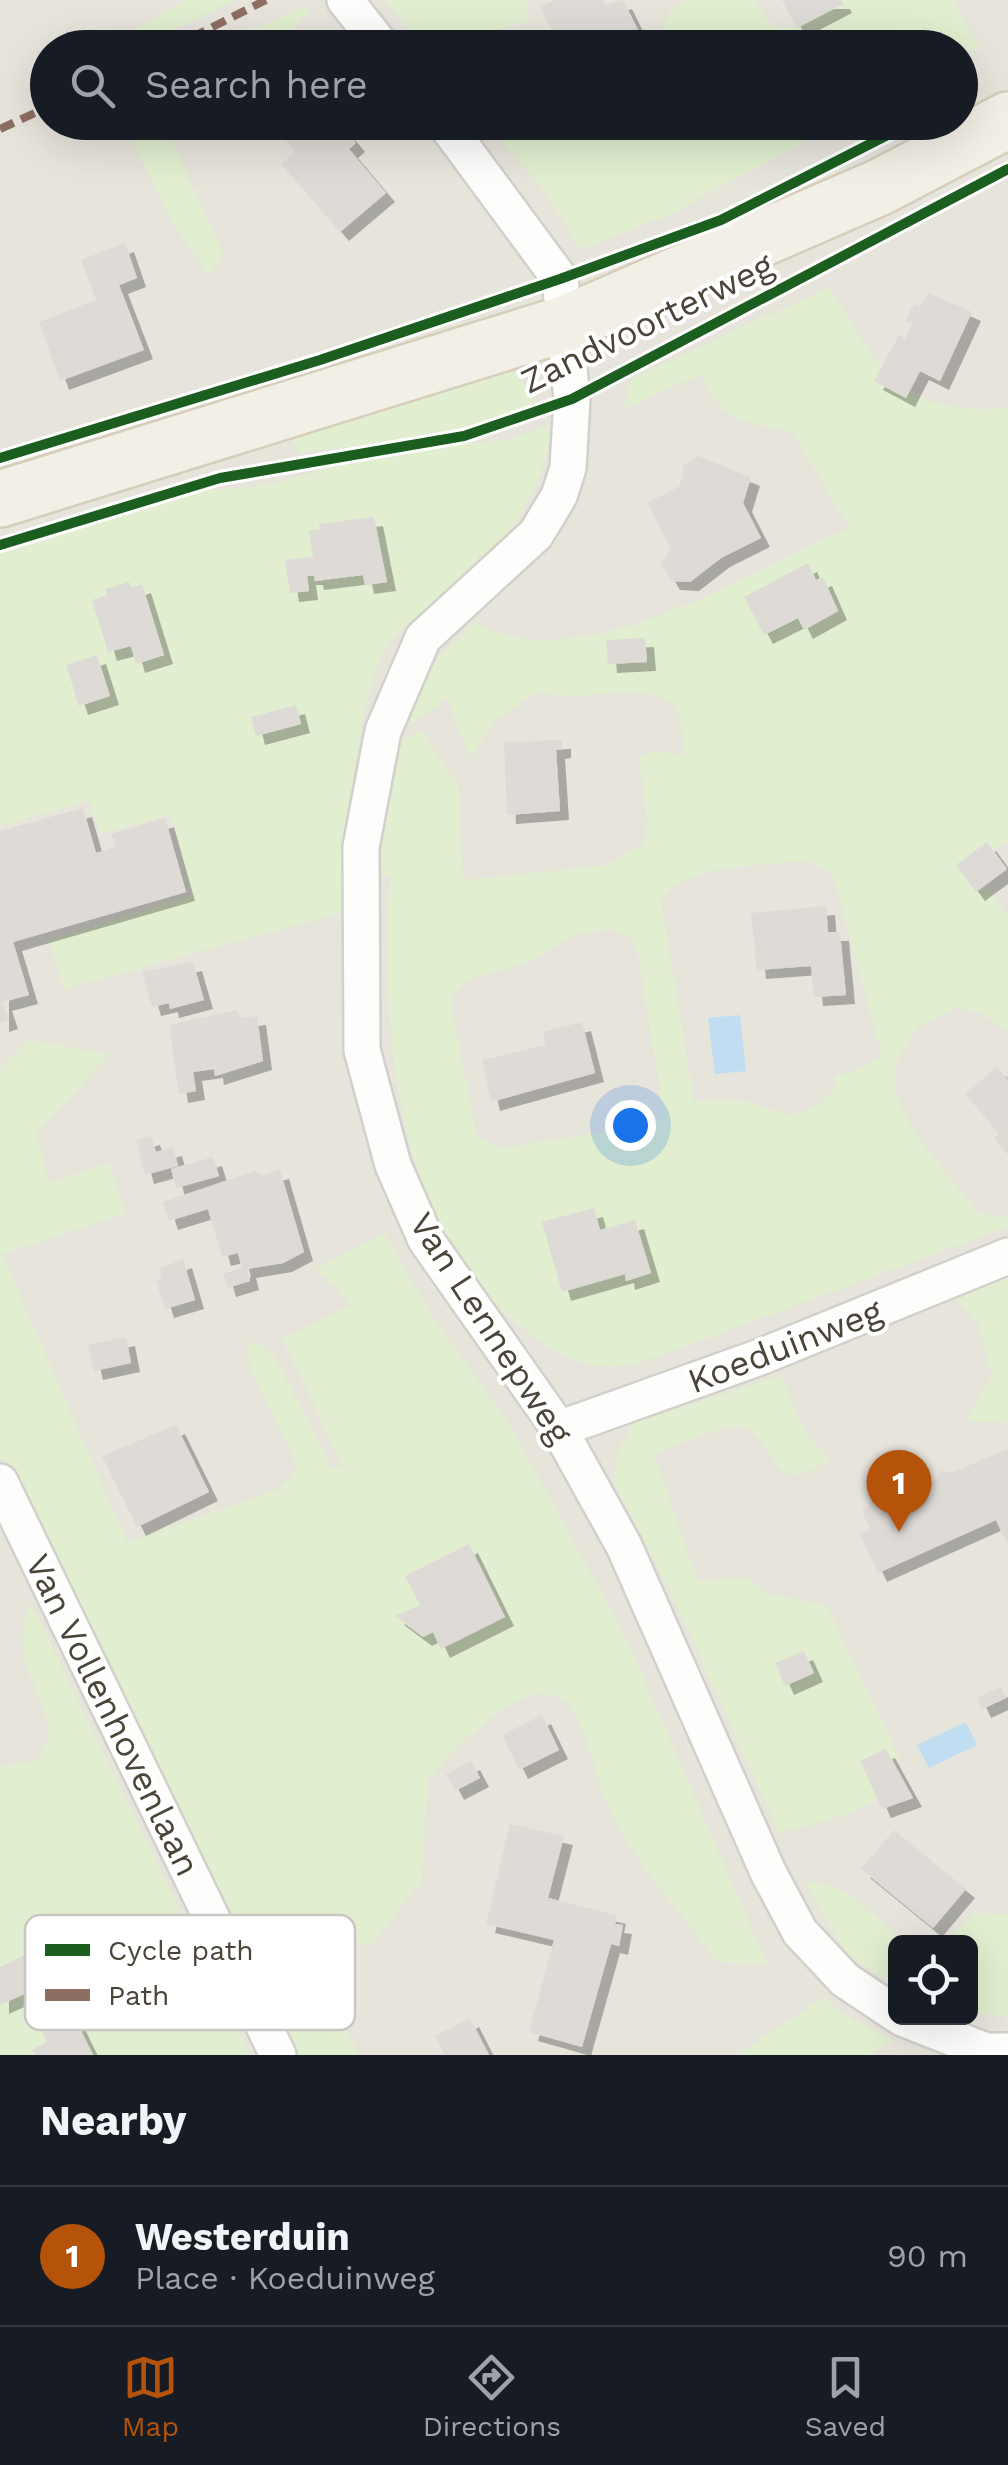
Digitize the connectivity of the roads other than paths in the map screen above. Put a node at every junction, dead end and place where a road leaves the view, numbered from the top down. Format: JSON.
{"nodes":[{"id":1,"x":345,"y":0,"type":"edge"},
{"id":2,"x":369,"y":30,"type":"edge"},
{"id":3,"x":1008,"y":120,"type":"edge"},
{"id":4,"x":978,"y":136,"type":"edge"},
{"id":5,"x":457,"y":140,"type":"edge"},
{"id":6,"x":970,"y":140,"type":"edge"},
{"id":7,"x":567,"y":322,"type":"junction"},
{"id":8,"x":0,"y":498,"type":"edge"},
{"id":9,"x":1008,"y":1256,"type":"edge"},
{"id":10,"x":559,"y":1429,"type":"junction"},
{"id":11,"x":0,"y":1482,"type":"edge"},
{"id":12,"x":210,"y":1915,"type":"edge"},
{"id":13,"x":888,"y":2009,"type":"edge"},
{"id":14,"x":921,"y":2025,"type":"edge"},
{"id":15,"x":266,"y":2030,"type":"edge"},
{"id":16,"x":1008,"y":2050,"type":"edge"},
{"id":17,"x":278,"y":2055,"type":"edge"}],
"edges":[{"from":1,"to":2,"type":"street"},
{"from":3,"to":4,"type":"main road","name":"Zandvoorterweg"},
{"from":5,"to":7,"type":"street","name":"Van Lennepweg"},
{"from":6,"to":7,"type":"main road","name":"Zandvoorterweg"},
{"from":7,"to":8,"type":"main road","name":"Zandvoorterweg"},
{"from":7,"to":10,"type":"street","name":"Van Lennepweg"},
{"from":9,"to":10,"type":"street","name":"Koeduinweg"},
{"from":10,"to":13,"type":"street","name":"Van Lennepweg"},
{"from":11,"to":12,"type":"street","name":"Van Vollenhovenlaan"},
{"from":14,"to":16,"type":"street","name":"Van Lennepweg"},
{"from":15,"to":17,"type":"street","name":"Van Vollenhovenlaan"}]}
